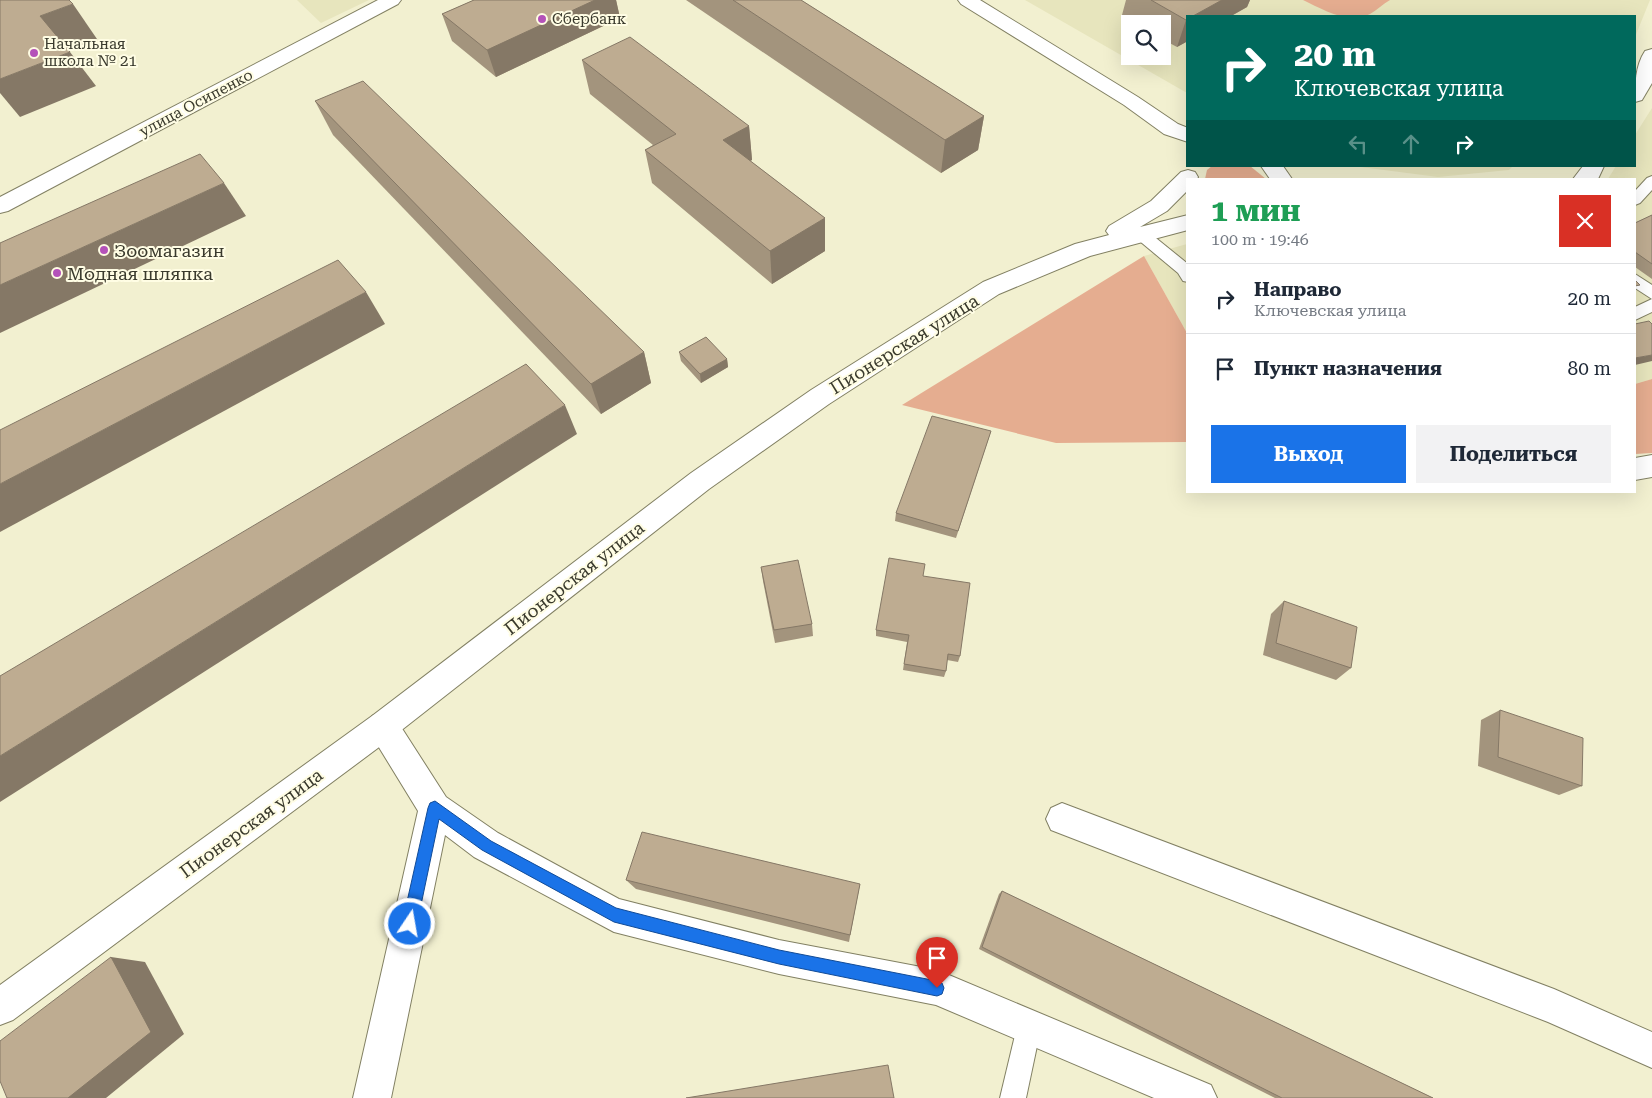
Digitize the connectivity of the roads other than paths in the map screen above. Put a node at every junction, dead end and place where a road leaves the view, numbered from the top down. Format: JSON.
{"nodes":[{"id":1,"x":392,"y":0,"type":"edge"},
{"id":2,"x":967,"y":0,"type":"edge"},
{"id":3,"x":1652,"y":55,"type":"edge"},
{"id":4,"x":1636,"y":94,"type":"edge"},
{"id":5,"x":1186,"y":160,"type":"edge"},
{"id":6,"x":1594,"y":167,"type":"edge"},
{"id":7,"x":1585,"y":178,"type":"edge"},
{"id":8,"x":1652,"y":181,"type":"edge"},
{"id":9,"x":1636,"y":199,"type":"edge"},
{"id":10,"x":0,"y":206,"type":"edge"},
{"id":11,"x":1186,"y":223,"type":"edge"},
{"id":12,"x":1141,"y":234,"type":"junction"},
{"id":13,"x":1083,"y":250,"type":"junction"},
{"id":14,"x":1186,"y":274,"type":"edge"},
{"id":15,"x":1636,"y":281,"type":"edge"},
{"id":16,"x":1652,"y":293,"type":"edge"},
{"id":17,"x":1652,"y":305,"type":"edge"},
{"id":18,"x":1636,"y":313,"type":"edge"},
{"id":19,"x":1652,"y":466,"type":"edge"},
{"id":20,"x":1636,"y":469,"type":"edge"},
{"id":21,"x":383,"y":726,"type":"junction"},
{"id":22,"x":435,"y":808,"type":"junction"},
{"id":23,"x":1062,"y":819,"type":"dead end"},
{"id":24,"x":0,"y":1007,"type":"edge"},
{"id":25,"x":1028,"y":1027,"type":"junction"},
{"id":26,"x":1652,"y":1050,"type":"edge"},
{"id":27,"x":372,"y":1098,"type":"edge"},
{"id":28,"x":1013,"y":1098,"type":"edge"},
{"id":29,"x":1198,"y":1098,"type":"edge"}],
"edges":[{"from":1,"to":10,"type":"street","name":"улица Осипенко"},
{"from":2,"to":5,"type":"street"},
{"from":3,"to":4,"type":"street"},
{"from":5,"to":13,"type":"street"},
{"from":6,"to":7,"type":"street"},
{"from":8,"to":9,"type":"lane"},
{"from":11,"to":12,"type":"street","name":"Пионерская улица"},
{"from":12,"to":13,"type":"street","name":"Пионерская улица"},
{"from":12,"to":14,"type":"lane"},
{"from":13,"to":21,"type":"street","name":"Пионерская улица"},
{"from":15,"to":16,"type":"lane"},
{"from":17,"to":18,"type":"lane"},
{"from":19,"to":20,"type":"street"},
{"from":21,"to":22,"type":"street"},
{"from":21,"to":24,"type":"street","name":"Пионерская улица"},
{"from":22,"to":25,"type":"street"},
{"from":22,"to":27,"type":"street"},
{"from":23,"to":26,"type":"street"},
{"from":25,"to":28,"type":"lane"},
{"from":25,"to":29,"type":"street"}]}
